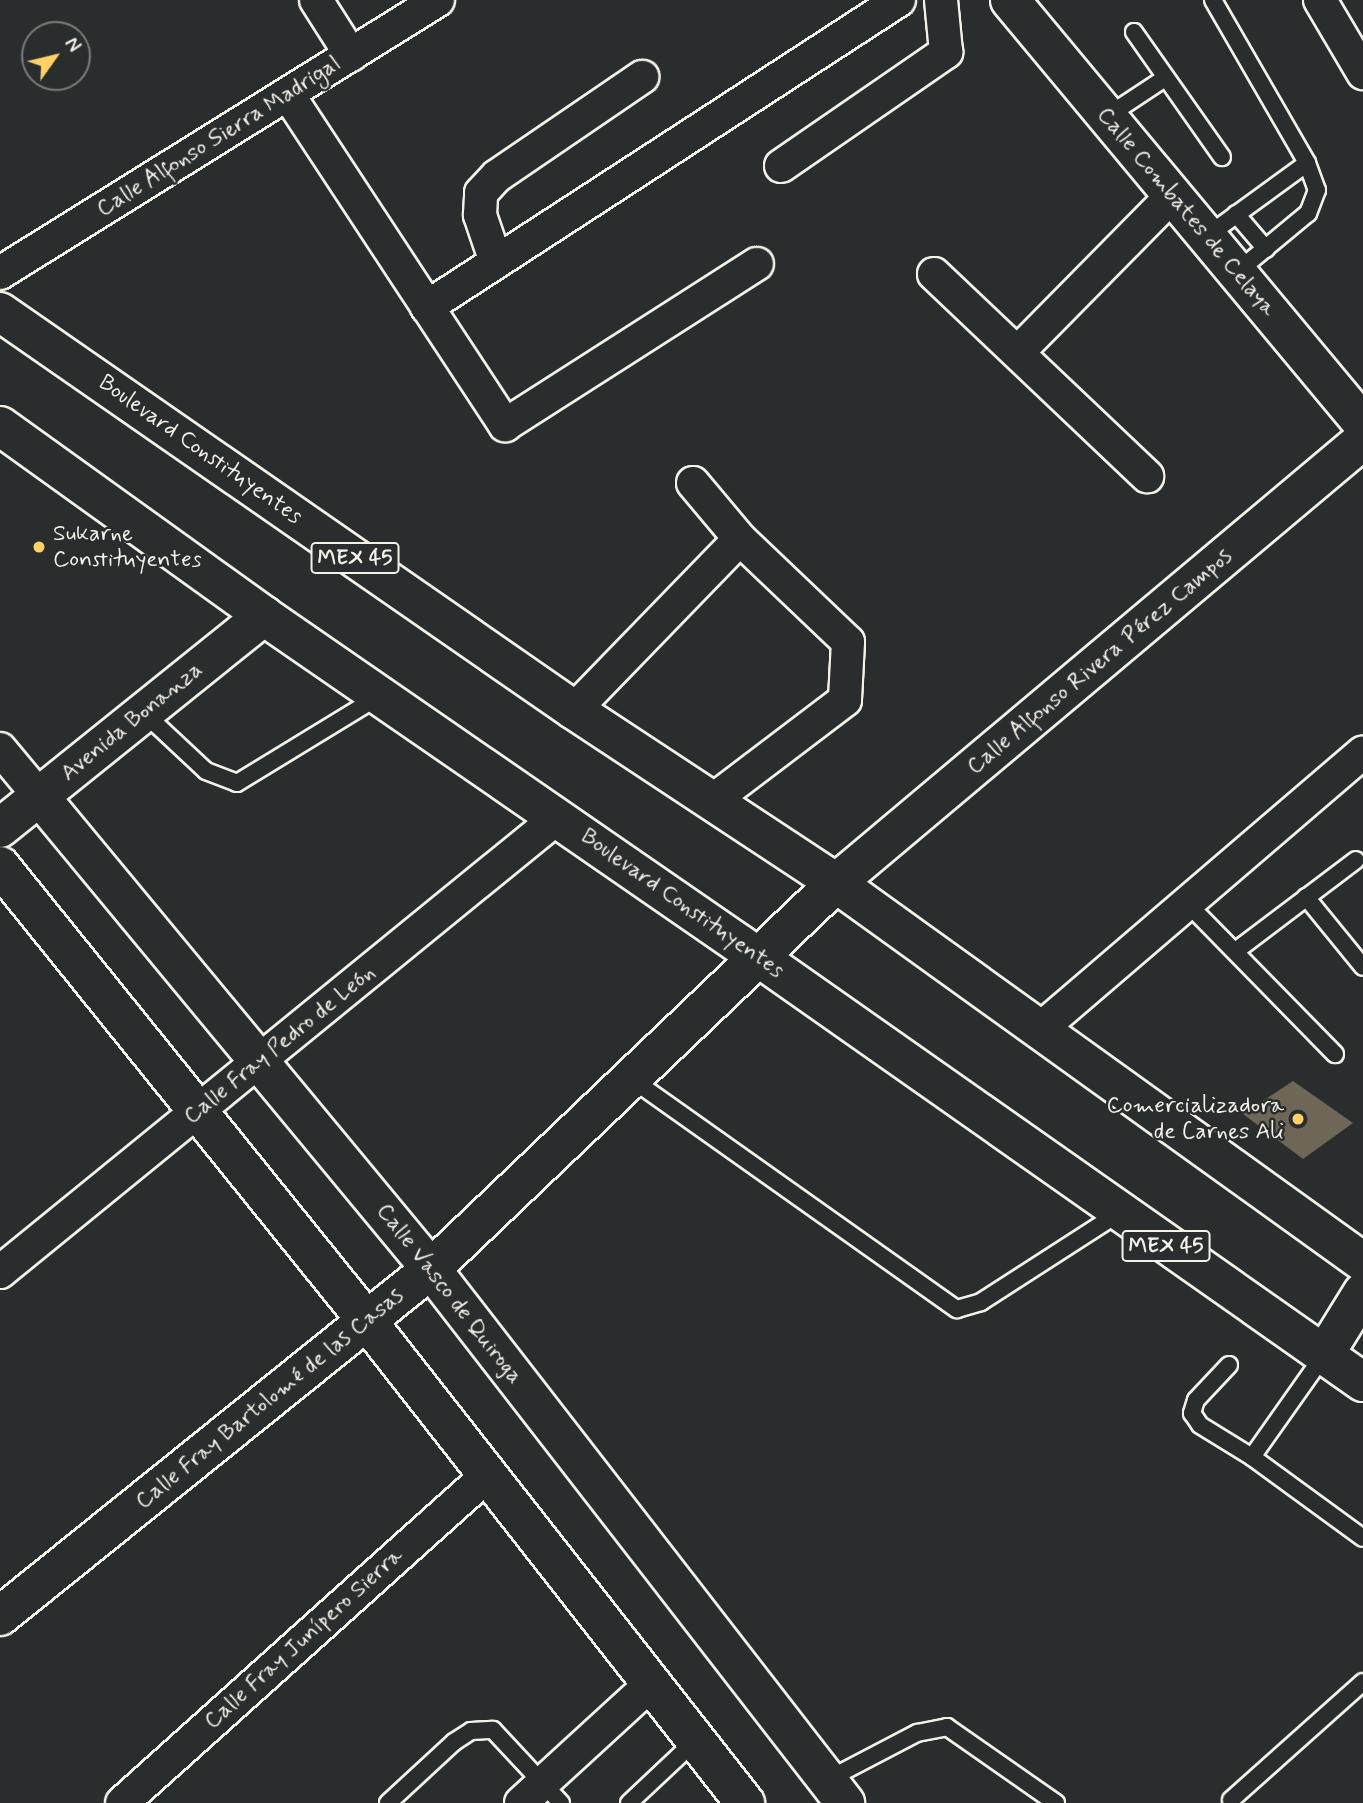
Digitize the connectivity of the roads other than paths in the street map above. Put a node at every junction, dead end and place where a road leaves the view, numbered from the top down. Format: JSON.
{"nodes":[{"id":1,"x":316,"y":0,"type":"edge"},
{"id":2,"x":438,"y":0,"type":"edge"},
{"id":3,"x":899,"y":0,"type":"edge"},
{"id":4,"x":941,"y":0,"type":"edge"},
{"id":5,"x":1010,"y":0,"type":"edge"},
{"id":6,"x":1213,"y":0,"type":"edge"},
{"id":7,"x":1320,"y":0,"type":"edge"},
{"id":8,"x":1134,"y":32,"type":"dead end"},
{"id":9,"x":351,"y":55,"type":"junction"},
{"id":10,"x":1363,"y":73,"type":"edge"},
{"id":11,"x":642,"y":77,"type":"dead end"},
{"id":12,"x":1165,"y":78,"type":"junction"},
{"id":13,"x":289,"y":96,"type":"junction"},
{"id":14,"x":1106,"y":117,"type":"junction"},
{"id":15,"x":1222,"y":157,"type":"dead end"},
{"id":16,"x":1307,"y":163,"type":"junction"},
{"id":17,"x":781,"y":166,"type":"dead end"},
{"id":18,"x":1172,"y":195,"type":"junction"},
{"id":19,"x":1221,"y":225,"type":"junction"},
{"id":20,"x":1251,"y":260,"type":"junction"},
{"id":21,"x":496,"y":262,"type":"junction"},
{"id":22,"x":757,"y":264,"type":"dead end"},
{"id":23,"x":0,"y":273,"type":"edge"},
{"id":24,"x":934,"y":274,"type":"dead end"},
{"id":25,"x":427,"y":307,"type":"junction"},
{"id":26,"x":0,"y":312,"type":"edge"},
{"id":27,"x":1018,"y":352,"type":"junction"},
{"id":28,"x":1363,"y":424,"type":"edge"},
{"id":29,"x":0,"y":426,"type":"edge"},
{"id":30,"x":1363,"y":440,"type":"edge"},
{"id":31,"x":1147,"y":475,"type":"dead end"},
{"id":32,"x":694,"y":483,"type":"dead end"},
{"id":33,"x":740,"y":538,"type":"junction"},
{"id":34,"x":264,"y":616,"type":"junction"},
{"id":35,"x":381,"y":696,"type":"junction"},
{"id":36,"x":574,"y":710,"type":"junction"},
{"id":37,"x":143,"y":712,"type":"junction"},
{"id":38,"x":0,"y":749,"type":"edge"},
{"id":39,"x":1363,"y":752,"type":"edge"},
{"id":40,"x":40,"y":797,"type":"junction"},
{"id":41,"x":712,"y":801,"type":"junction"},
{"id":42,"x":558,"y":817,"type":"junction"},
{"id":43,"x":0,"y":828,"type":"edge"},
{"id":44,"x":1356,"y":860,"type":"dead end"},
{"id":45,"x":0,"y":866,"type":"edge"},
{"id":46,"x":836,"y":883,"type":"junction"},
{"id":47,"x":1306,"y":897,"type":"junction"},
{"id":48,"x":1186,"y":902,"type":"junction"},
{"id":49,"x":1237,"y":950,"type":"junction"},
{"id":50,"x":761,"y":959,"type":"junction"},
{"id":51,"x":1363,"y":967,"type":"edge"},
{"id":52,"x":1038,"y":1031,"type":"junction"},
{"id":53,"x":1335,"y":1054,"type":"dead end"},
{"id":54,"x":260,"y":1063,"type":"junction"},
{"id":55,"x":633,"y":1080,"type":"junction"},
{"id":56,"x":198,"y":1111,"type":"junction"},
{"id":57,"x":1119,"y":1213,"type":"junction"},
{"id":58,"x":1363,"y":1262,"type":"edge"},
{"id":59,"x":431,"y":1269,"type":"junction"},
{"id":60,"x":0,"y":1272,"type":"edge"},
{"id":61,"x":1363,"y":1292,"type":"edge"},
{"id":62,"x":367,"y":1321,"type":"junction"},
{"id":63,"x":1324,"y":1355,"type":"junction"},
{"id":64,"x":1229,"y":1365,"type":"dead end"},
{"id":65,"x":1363,"y":1382,"type":"edge"},
{"id":66,"x":1252,"y":1457,"type":"junction"},
{"id":67,"x":486,"y":1476,"type":"junction"},
{"id":68,"x":1363,"y":1538,"type":"edge"},
{"id":69,"x":0,"y":1616,"type":"edge"},
{"id":70,"x":1363,"y":1682,"type":"edge"},
{"id":71,"x":650,"y":1685,"type":"junction"},
{"id":72,"x":695,"y":1741,"type":"junction"},
{"id":73,"x":836,"y":1791,"type":"edge"},
{"id":74,"x":542,"y":1796,"type":"edge"},
{"id":75,"x":1231,"y":1800,"type":"dead end"},
{"id":76,"x":122,"y":1803,"type":"edge"},
{"id":77,"x":388,"y":1803,"type":"edge"},
{"id":78,"x":629,"y":1803,"type":"edge"},
{"id":79,"x":744,"y":1803,"type":"edge"},
{"id":80,"x":1056,"y":1803,"type":"edge"}],
"edges":[{"from":1,"to":9,"type":"street"},
{"from":2,"to":9,"type":"street","name":"Calle Alfonso Sierra Madrigal"},
{"from":3,"to":21,"type":"street"},
{"from":4,"to":17,"type":"street"},
{"from":5,"to":14,"type":"main road","name":"Calle Combates de Celaya"},
{"from":6,"to":16,"type":"lane"},
{"from":7,"to":10,"type":"street"},
{"from":8,"to":12,"type":"lane"},
{"from":9,"to":13,"type":"street","name":"Calle Alfonso Sierra Madrigal"},
{"from":11,"to":21,"type":"street"},
{"from":12,"to":14,"type":"lane"},
{"from":12,"to":15,"type":"lane"},
{"from":13,"to":23,"type":"street","name":"Calle Alfonso Sierra Madrigal"},
{"from":13,"to":25,"type":"street"},
{"from":14,"to":18,"type":"main road","name":"Calle Combates de Celaya"},
{"from":16,"to":19,"type":"lane"},
{"from":16,"to":20,"type":"lane"},
{"from":18,"to":19,"type":"main road","name":"Calle Combates de Celaya"},
{"from":18,"to":27,"type":"street"},
{"from":19,"to":20,"type":"main road","name":"Calle Combates de Celaya"},
{"from":20,"to":28,"type":"main road","name":"Calle Combates de Celaya"},
{"from":21,"to":25,"type":"street"},
{"from":22,"to":25,"type":"street"},
{"from":24,"to":27,"type":"street"},
{"from":26,"to":36,"type":"main road","name":"Boulevard Constituyentes","number":"MEX 45"},
{"from":27,"to":31,"type":"street"},
{"from":29,"to":34,"type":"main road","name":"Boulevard Constituyentes","number":"MEX 45"},
{"from":30,"to":46,"type":"main road","name":"Calle Alfonso Rivera Pérez Campos"},
{"from":32,"to":33,"type":"street"},
{"from":33,"to":36,"type":"street"},
{"from":33,"to":41,"type":"street"},
{"from":34,"to":35,"type":"main road","name":"Boulevard Constituyentes","number":"MEX 45"},
{"from":34,"to":37,"type":"main road","name":"Avenida Bonanza"},
{"from":35,"to":37,"type":"lane"},
{"from":35,"to":42,"type":"main road","name":"Boulevard Constituyentes","number":"MEX 45"},
{"from":36,"to":41,"type":"main road","name":"Boulevard Constituyentes","number":"MEX 45"},
{"from":37,"to":40,"type":"main road","name":"Avenida Bonanza"},
{"from":38,"to":40,"type":"street"},
{"from":39,"to":48,"type":"street"},
{"from":40,"to":43,"type":"main road","name":"Avenida Bonanza"},
{"from":40,"to":54,"type":"main road","name":"Calle Vasco de Quiroga"},
{"from":41,"to":46,"type":"main road","name":"Boulevard Constituyentes","number":"MEX 45"},
{"from":42,"to":50,"type":"main road","name":"Boulevard Constituyentes","number":"MEX 45"},
{"from":42,"to":54,"type":"street","name":"Calle Fray Pedro de León"},
{"from":44,"to":47,"type":"lane"},
{"from":45,"to":56,"type":"main road"},
{"from":46,"to":50,"type":"main road","name":"Calle Fray Bartolomé de las Casas"},
{"from":46,"to":52,"type":"main road","name":"Boulevard Constituyentes","number":"MEX 45"},
{"from":47,"to":49,"type":"lane"},
{"from":47,"to":51,"type":"lane"},
{"from":48,"to":49,"type":"lane"},
{"from":48,"to":52,"type":"street"},
{"from":49,"to":53,"type":"lane"},
{"from":50,"to":55,"type":"main road","name":"Calle Fray Bartolomé de las Casas"},
{"from":50,"to":57,"type":"main road","name":"Boulevard Constituyentes","number":"MEX 45"},
{"from":52,"to":58,"type":"main road","name":"Boulevard Constituyentes","number":"MEX 45"},
{"from":54,"to":56,"type":"street","name":"Calle Fray Pedro de León"},
{"from":54,"to":59,"type":"main road","name":"Calle Vasco de Quiroga"},
{"from":55,"to":57,"type":"lane"},
{"from":55,"to":59,"type":"main road","name":"Calle Fray Bartolomé de las Casas"},
{"from":56,"to":60,"type":"street","name":"Calle Fray Pedro de León"},
{"from":56,"to":62,"type":"main road"},
{"from":57,"to":63,"type":"main road","name":"Boulevard Constituyentes","number":"MEX 45"},
{"from":59,"to":62,"type":"main road","name":"Calle Fray Bartolomé de las Casas"},
{"from":59,"to":73,"type":"main road","name":"Calle Vasco de Quiroga"},
{"from":61,"to":63,"type":"main road"},
{"from":62,"to":67,"type":"main road"},
{"from":62,"to":69,"type":"main road","name":"Calle Fray Bartolomé de las Casas"},
{"from":63,"to":65,"type":"main road","name":"Boulevard Constituyentes","number":"MEX 45"},
{"from":63,"to":66,"type":"lane"},
{"from":64,"to":66,"type":"lane"},
{"from":66,"to":68,"type":"lane"},
{"from":67,"to":71,"type":"main road"},
{"from":67,"to":76,"type":"street","name":"Calle Fray Junípero Sierra"},
{"from":70,"to":75,"type":"lane"},
{"from":71,"to":72,"type":"main road"},
{"from":71,"to":74,"type":"street"},
{"from":72,"to":78,"type":"lane"},
{"from":72,"to":79,"type":"main road"},
{"from":73,"to":80,"type":"lane"},
{"from":74,"to":77,"type":"lane"}]}
